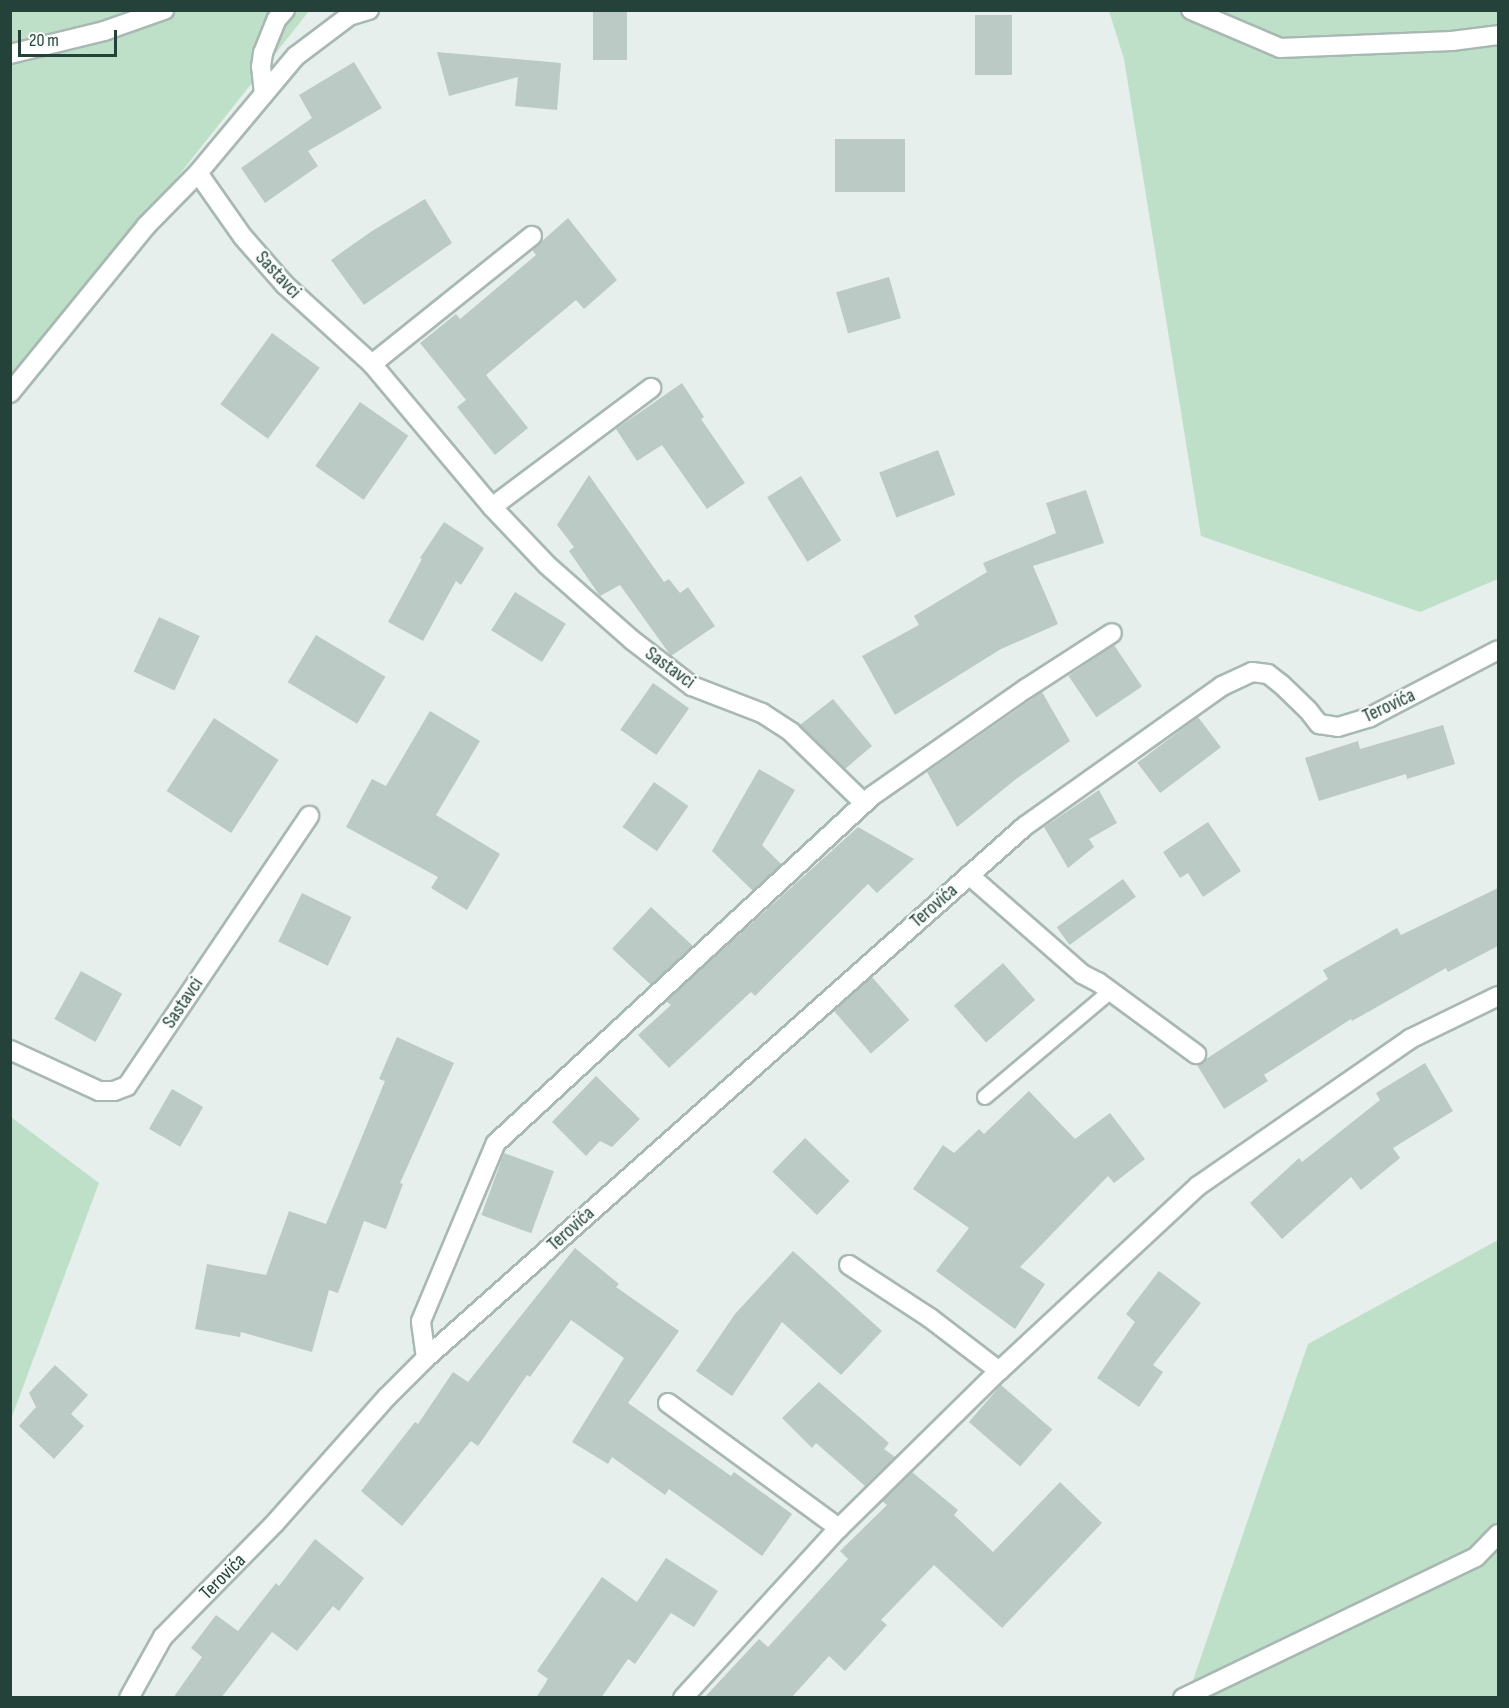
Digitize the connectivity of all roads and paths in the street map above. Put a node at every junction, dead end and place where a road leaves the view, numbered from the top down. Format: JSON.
{"nodes":[{"id":1,"x":164,"y":10,"type":"edge"},
{"id":2,"x":285,"y":10,"type":"edge"},
{"id":3,"x":369,"y":10,"type":"edge"},
{"id":4,"x":1191,"y":10,"type":"edge"},
{"id":5,"x":1498,"y":35,"type":"edge"},
{"id":6,"x":10,"y":54,"type":"edge"},
{"id":7,"x":264,"y":94,"type":"junction"},
{"id":8,"x":198,"y":173,"type":"junction"},
{"id":9,"x":532,"y":236,"type":"dead end"},
{"id":10,"x":372,"y":364,"type":"junction"},
{"id":11,"x":651,"y":388,"type":"dead end"},
{"id":12,"x":10,"y":393,"type":"edge"},
{"id":13,"x":492,"y":507,"type":"junction"},
{"id":14,"x":1112,"y":633,"type":"dead end"},
{"id":15,"x":1498,"y":650,"type":"edge"},
{"id":16,"x":864,"y":803,"type":"junction"},
{"id":17,"x":309,"y":816,"type":"dead end"},
{"id":18,"x":969,"y":875,"type":"junction"},
{"id":19,"x":1111,"y":991,"type":"junction"},
{"id":20,"x":1498,"y":996,"type":"edge"},
{"id":21,"x":10,"y":1050,"type":"edge"},
{"id":22,"x":1196,"y":1054,"type":"dead end"},
{"id":23,"x":985,"y":1097,"type":"dead end"},
{"id":24,"x":849,"y":1265,"type":"dead end"},
{"id":25,"x":426,"y":1358,"type":"junction"},
{"id":26,"x":999,"y":1371,"type":"junction"},
{"id":27,"x":668,"y":1403,"type":"dead end"},
{"id":28,"x":838,"y":1527,"type":"junction"},
{"id":29,"x":1498,"y":1534,"type":"edge"},
{"id":30,"x":129,"y":1698,"type":"edge"},
{"id":31,"x":683,"y":1698,"type":"edge"},
{"id":32,"x":1183,"y":1698,"type":"edge"}],
"edges":[{"from":1,"to":6,"type":"street"},
{"from":2,"to":7,"type":"street"},
{"from":3,"to":7,"type":"street"},
{"from":4,"to":5,"type":"street"},
{"from":7,"to":8,"type":"street"},
{"from":8,"to":10,"type":"street","name":"Sastavci"},
{"from":8,"to":12,"type":"street"},
{"from":9,"to":10,"type":"street"},
{"from":10,"to":13,"type":"street","name":"Sastavci"},
{"from":11,"to":13,"type":"street"},
{"from":13,"to":16,"type":"street","name":"Sastavci"},
{"from":14,"to":16,"type":"street"},
{"from":15,"to":18,"type":"street","name":"Terovića"},
{"from":16,"to":25,"type":"street"},
{"from":17,"to":21,"type":"street","name":"Sastavci"},
{"from":18,"to":19,"type":"street"},
{"from":18,"to":25,"type":"street","name":"Terovića"},
{"from":19,"to":22,"type":"street"},
{"from":19,"to":23,"type":"lane"},
{"from":20,"to":26,"type":"street"},
{"from":24,"to":26,"type":"street"},
{"from":25,"to":30,"type":"street","name":"Terovića"},
{"from":26,"to":28,"type":"street"},
{"from":27,"to":28,"type":"street"},
{"from":28,"to":31,"type":"street"},
{"from":29,"to":32,"type":"street"}]}
